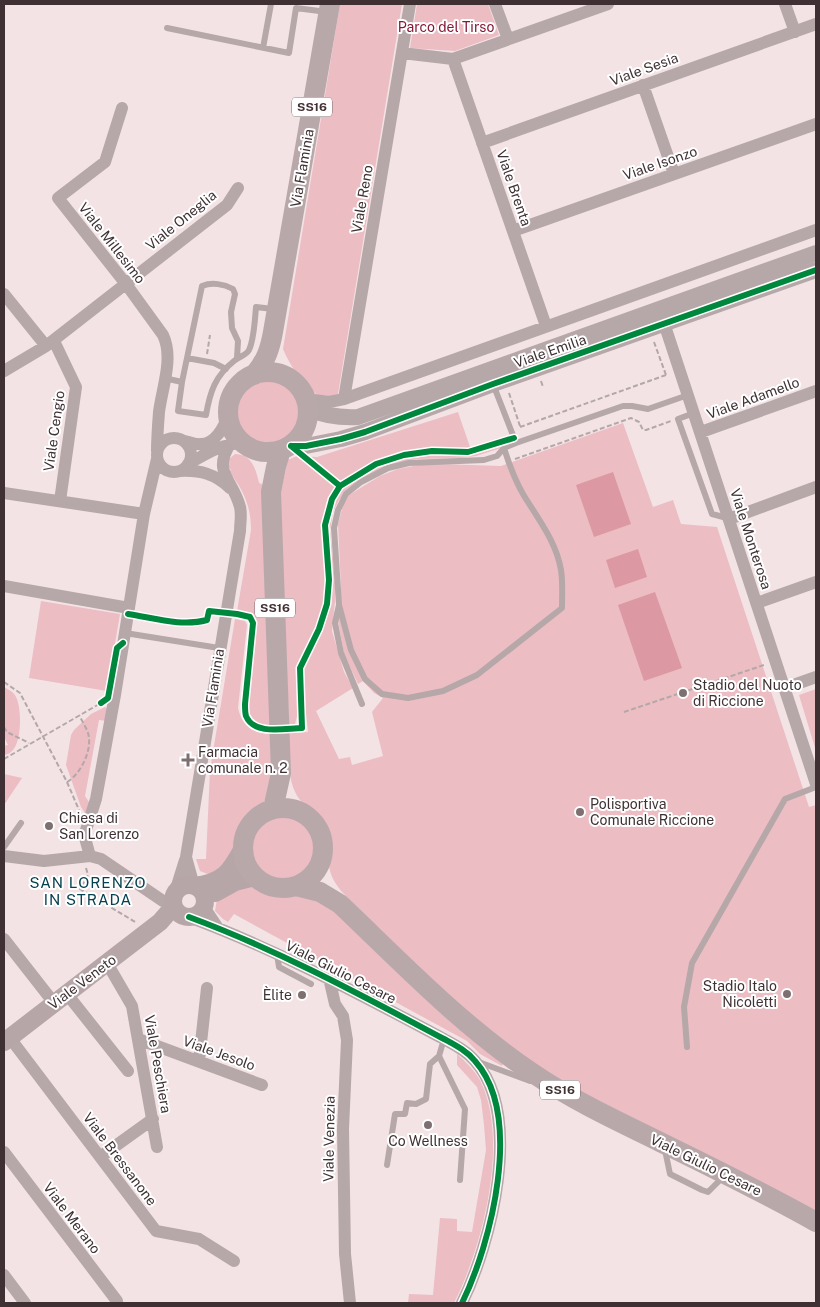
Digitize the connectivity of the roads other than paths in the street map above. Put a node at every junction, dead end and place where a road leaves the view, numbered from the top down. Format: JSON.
{"nodes":[{"id":1,"x":271,"y":4,"type":"edge"},
{"id":2,"x":410,"y":4,"type":"edge"},
{"id":3,"x":494,"y":4,"type":"edge"},
{"id":4,"x":608,"y":4,"type":"edge"},
{"id":5,"x":785,"y":4,"type":"edge"},
{"id":6,"x":296,"y":6,"type":"edge"},
{"id":7,"x":329,"y":8,"type":"edge"},
{"id":8,"x":585,"y":8,"type":"edge"},
{"id":9,"x":816,"y":24,"type":"edge"},
{"id":10,"x":167,"y":28,"type":"dead end"},
{"id":11,"x":795,"y":32,"type":"junction"},
{"id":12,"x":508,"y":39,"type":"junction"},
{"id":13,"x":264,"y":48,"type":"junction"},
{"id":14,"x":402,"y":53,"type":"junction"},
{"id":15,"x":453,"y":58,"type":"junction"},
{"id":16,"x":643,"y":86,"type":"junction"},
{"id":17,"x":122,"y":108,"type":"dead end"},
{"id":18,"x":816,"y":124,"type":"edge"},
{"id":19,"x":482,"y":142,"type":"junction"},
{"id":20,"x":674,"y":174,"type":"junction"},
{"id":21,"x":238,"y":188,"type":"dead end"},
{"id":22,"x":816,"y":230,"type":"edge"},
{"id":23,"x":513,"y":231,"type":"junction"},
{"id":24,"x":816,"y":253,"type":"edge"},
{"id":25,"x":816,"y":270,"type":"edge"},
{"id":26,"x":126,"y":284,"type":"junction"},
{"id":27,"x":4,"y":294,"type":"edge"},
{"id":28,"x":277,"y":310,"type":"junction"},
{"id":29,"x":662,"y":316,"type":"junction"},
{"id":30,"x":546,"y":326,"type":"junction"},
{"id":31,"x":274,"y":332,"type":"junction"},
{"id":32,"x":50,"y":344,"type":"junction"},
{"id":33,"x":187,"y":358,"type":"junction"},
{"id":34,"x":237,"y":358,"type":"junction"},
{"id":35,"x":226,"y":369,"type":"junction"},
{"id":36,"x":4,"y":371,"type":"edge"},
{"id":37,"x":254,"y":375,"type":"junction"},
{"id":38,"x":164,"y":378,"type":"junction"},
{"id":39,"x":182,"y":382,"type":"junction"},
{"id":40,"x":294,"y":382,"type":"junction"},
{"id":41,"x":500,"y":387,"type":"junction"},
{"id":42,"x":816,"y":391,"type":"edge"},
{"id":43,"x":688,"y":395,"type":"junction"},
{"id":44,"x":344,"y":398,"type":"junction"},
{"id":45,"x":307,"y":404,"type":"junction"},
{"id":46,"x":159,"y":413,"type":"junction"},
{"id":47,"x":694,"y":413,"type":"junction"},
{"id":48,"x":228,"y":416,"type":"junction"},
{"id":49,"x":700,"y":432,"type":"junction"},
{"id":50,"x":179,"y":439,"type":"junction"},
{"id":51,"x":516,"y":443,"type":"junction"},
{"id":52,"x":241,"y":445,"type":"junction"},
{"id":53,"x":286,"y":448,"type":"junction"},
{"id":54,"x":504,"y":448,"type":"junction"},
{"id":55,"x":157,"y":455,"type":"junction"},
{"id":56,"x":180,"y":469,"type":"junction"},
{"id":57,"x":816,"y":487,"type":"edge"},
{"id":58,"x":233,"y":491,"type":"junction"},
{"id":59,"x":271,"y":492,"type":"junction"},
{"id":60,"x":4,"y":493,"type":"edge"},
{"id":61,"x":147,"y":500,"type":"junction"},
{"id":62,"x":60,"y":501,"type":"junction"},
{"id":63,"x":144,"y":514,"type":"junction"},
{"id":64,"x":729,"y":519,"type":"junction"},
{"id":65,"x":816,"y":582,"type":"edge"},
{"id":66,"x":4,"y":586,"type":"edge"},
{"id":67,"x":757,"y":603,"type":"junction"},
{"id":68,"x":339,"y":604,"type":"junction"},
{"id":69,"x":129,"y":608,"type":"junction"},
{"id":70,"x":125,"y":633,"type":"junction"},
{"id":71,"x":220,"y":648,"type":"junction"},
{"id":72,"x":816,"y":677,"type":"edge"},
{"id":73,"x":784,"y":688,"type":"junction"},
{"id":74,"x":362,"y":704,"type":"dead end"},
{"id":75,"x":281,"y":773,"type":"junction"},
{"id":76,"x":816,"y":782,"type":"edge"},
{"id":77,"x":273,"y":809,"type":"junction"},
{"id":78,"x":296,"y":810,"type":"junction"},
{"id":79,"x":21,"y":822,"type":"dead end"},
{"id":80,"x":4,"y":847,"type":"edge"},
{"id":81,"x":243,"y":848,"type":"junction"},
{"id":82,"x":4,"y":856,"type":"edge"},
{"id":83,"x":87,"y":857,"type":"junction"},
{"id":84,"x":186,"y":857,"type":"junction"},
{"id":85,"x":322,"y":860,"type":"junction"},
{"id":86,"x":255,"y":877,"type":"junction"},
{"id":87,"x":194,"y":886,"type":"junction"},
{"id":88,"x":296,"y":886,"type":"junction"},
{"id":89,"x":340,"y":904,"type":"junction"},
{"id":90,"x":186,"y":906,"type":"junction"},
{"id":91,"x":4,"y":939,"type":"edge"},
{"id":92,"x":277,"y":953,"type":"junction"},
{"id":93,"x":107,"y":963,"type":"junction"},
{"id":94,"x":329,"y":978,"type":"junction"},
{"id":95,"x":311,"y":984,"type":"dead end"},
{"id":96,"x":207,"y":988,"type":"dead end"},
{"id":97,"x":60,"y":998,"type":"junction"},
{"id":98,"x":138,"y":1039,"type":"junction"},
{"id":99,"x":444,"y":1039,"type":"junction"},
{"id":100,"x":7,"y":1040,"type":"edge"},
{"id":101,"x":687,"y":1047,"type":"dead end"},
{"id":102,"x":439,"y":1056,"type":"junction"},
{"id":103,"x":199,"y":1061,"type":"junction"},
{"id":104,"x":475,"y":1061,"type":"junction"},
{"id":105,"x":128,"y":1071,"type":"dead end"},
{"id":106,"x":262,"y":1084,"type":"dead end"},
{"id":107,"x":569,"y":1095,"type":"junction"},
{"id":108,"x":152,"y":1119,"type":"junction"},
{"id":109,"x":158,"y":1148,"type":"dead end"},
{"id":110,"x":4,"y":1152,"type":"edge"},
{"id":111,"x":100,"y":1158,"type":"junction"},
{"id":112,"x":387,"y":1165,"type":"dead end"},
{"id":113,"x":460,"y":1180,"type":"dead end"},
{"id":114,"x":816,"y":1222,"type":"edge"},
{"id":115,"x":234,"y":1261,"type":"dead end"},
{"id":116,"x":4,"y":1276,"type":"edge"},
{"id":117,"x":117,"y":1301,"type":"dead end"},
{"id":118,"x":25,"y":1303,"type":"edge"},
{"id":119,"x":350,"y":1303,"type":"edge"},
{"id":120,"x":462,"y":1303,"type":"edge"}],
"edges":[{"from":1,"to":13,"type":"lane"},
{"from":2,"to":14,"type":"street","name":"Viale Reno"},
{"from":3,"to":12,"type":"street"},
{"from":4,"to":8,"type":"street"},
{"from":5,"to":11,"type":"street"},
{"from":6,"to":7,"type":"lane"},
{"from":6,"to":13,"type":"lane"},
{"from":7,"to":28,"type":"main road","name":"Via Flaminia","number":"SS16"},
{"from":8,"to":12,"type":"street"},
{"from":9,"to":11,"type":"street","name":"Viale Sesia"},
{"from":10,"to":13,"type":"lane"},
{"from":11,"to":16,"type":"street","name":"Viale Sesia"},
{"from":12,"to":15,"type":"street"},
{"from":14,"to":15,"type":"street"},
{"from":14,"to":44,"type":"street","name":"Viale Reno"},
{"from":15,"to":19,"type":"street","name":"Viale Brenta"},
{"from":16,"to":19,"type":"street","name":"Viale Sesia"},
{"from":16,"to":20,"type":"street"},
{"from":17,"to":26,"type":"street","name":"Viale Millesimo"},
{"from":18,"to":20,"type":"street","name":"Viale Isonzo"},
{"from":19,"to":23,"type":"street","name":"Viale Brenta"},
{"from":20,"to":23,"type":"street","name":"Viale Isonzo"},
{"from":21,"to":26,"type":"street","name":"Viale Oneglia"},
{"from":22,"to":30,"type":"street","name":"Viale Emilia"},
{"from":23,"to":30,"type":"street","name":"Viale Brenta"},
{"from":24,"to":29,"type":"street","name":"Viale Emilia"},
{"from":25,"to":29,"type":"street","name":"Viale Emilia"},
{"from":26,"to":32,"type":"street","name":"Viale Oneglia"},
{"from":26,"to":38,"type":"street","name":"Viale Millesimo"},
{"from":27,"to":32,"type":"street"},
{"from":28,"to":31,"type":"main road","name":"Via Flaminia","number":"SS16"},
{"from":28,"to":34,"type":"lane"},
{"from":29,"to":41,"type":"street","name":"Viale Emilia"},
{"from":29,"to":43,"type":"street","name":"Viale Monterosa"},
{"from":29,"to":45,"type":"street","name":"Viale Emilia"},
{"from":30,"to":44,"type":"street","name":"Viale Emilia"},
{"from":31,"to":37,"type":"main road","name":"Via Flaminia","number":"SS16"},
{"from":31,"to":40,"type":"main road","name":"Via Flaminia","number":"SS16"},
{"from":32,"to":36,"type":"street","name":"Viale Oneglia"},
{"from":32,"to":62,"type":"street","name":"Viale Cengio"},
{"from":33,"to":34,"type":"lane"},
{"from":33,"to":35,"type":"lane"},
{"from":33,"to":39,"type":"lane"},
{"from":34,"to":35,"type":"lane"},
{"from":35,"to":39,"type":"lane"},
{"from":37,"to":40,"type":"main road"},
{"from":37,"to":48,"type":"main road","number":"SS16"},
{"from":38,"to":39,"type":"lane"},
{"from":38,"to":46,"type":"street","name":"Viale Millesimo"},
{"from":40,"to":45,"type":"main road","number":"SS16"},
{"from":41,"to":51,"type":"lane"},
{"from":41,"to":53,"type":"street","name":"Viale Emilia"},
{"from":42,"to":49,"type":"street","name":"Viale Adamello"},
{"from":43,"to":47,"type":"street","name":"Viale Monterosa"},
{"from":43,"to":51,"type":"lane"},
{"from":44,"to":45,"type":"street","name":"Viale Emilia"},
{"from":45,"to":53,"type":"main road","number":"SS16"},
{"from":46,"to":50,"type":"street"},
{"from":46,"to":55,"type":"street","name":"Viale Millesimo"},
{"from":47,"to":49,"type":"street","name":"Viale Monterosa"},
{"from":47,"to":64,"type":"lane"},
{"from":48,"to":50,"type":"street"},
{"from":48,"to":52,"type":"main road","number":"SS16"},
{"from":49,"to":64,"type":"street","name":"Viale Monterosa"},
{"from":50,"to":55,"type":"street"},
{"from":50,"to":56,"type":"street"},
{"from":51,"to":54,"type":"lane"},
{"from":52,"to":53,"type":"main road"},
{"from":52,"to":56,"type":"street","name":"Viale Millesimo"},
{"from":52,"to":58,"type":"street","name":"Via Flaminia"},
{"from":52,"to":59,"type":"main road","number":"SS16"},
{"from":53,"to":59,"type":"main road","number":"SS16"},
{"from":54,"to":68,"type":"lane"},
{"from":54,"to":68,"type":"lane"},
{"from":55,"to":56,"type":"street"},
{"from":55,"to":61,"type":"street","name":"Viale Millesimo"},
{"from":56,"to":58,"type":"street"},
{"from":56,"to":61,"type":"street","name":"Viale Millesimo"},
{"from":57,"to":64,"type":"street"},
{"from":58,"to":71,"type":"street","name":"Via Flaminia"},
{"from":59,"to":75,"type":"main road","number":"SS16"},
{"from":60,"to":62,"type":"street"},
{"from":61,"to":63,"type":"street","name":"Viale Millesimo"},
{"from":62,"to":63,"type":"street"},
{"from":63,"to":69,"type":"street","name":"Viale Millesimo"},
{"from":64,"to":67,"type":"street","name":"Viale Monterosa"},
{"from":65,"to":67,"type":"street"},
{"from":66,"to":69,"type":"street"},
{"from":67,"to":73,"type":"street","name":"Viale Monterosa"},
{"from":68,"to":74,"type":"lane"},
{"from":69,"to":70,"type":"street","name":"Viale Millesimo"},
{"from":70,"to":71,"type":"lane"},
{"from":70,"to":83,"type":"street","name":"Viale Millesimo"},
{"from":71,"to":84,"type":"street","name":"Via Flaminia"},
{"from":72,"to":73,"type":"street"},
{"from":73,"to":76,"type":"street","name":"Viale Monterosa"},
{"from":75,"to":77,"type":"main road","number":"SS16"},
{"from":75,"to":78,"type":"main road","number":"SS16"},
{"from":76,"to":101,"type":"lane"},
{"from":77,"to":78,"type":"main road"},
{"from":77,"to":81,"type":"main road"},
{"from":78,"to":85,"type":"main road"},
{"from":79,"to":80,"type":"lane"},
{"from":81,"to":86,"type":"main road"},
{"from":81,"to":87,"type":"main road"},
{"from":82,"to":83,"type":"street"},
{"from":83,"to":90,"type":"street","name":"Viale Giulio Cesare"},
{"from":84,"to":87,"type":"street","name":"Via Flaminia"},
{"from":84,"to":90,"type":"street"},
{"from":85,"to":88,"type":"main road"},
{"from":85,"to":89,"type":"main road","name":"Viale Giulio Cesare","number":"SS16"},
{"from":86,"to":88,"type":"main road"},
{"from":86,"to":90,"type":"main road","name":"Viale Veneto"},
{"from":87,"to":90,"type":"main road"},
{"from":88,"to":89,"type":"main road","name":"Viale Giulio Cesare","number":"SS16"},
{"from":89,"to":107,"type":"main road","name":"Viale Giulio Cesare","number":"SS16"},
{"from":90,"to":92,"type":"street","name":"Viale Giulio Cesare"},
{"from":90,"to":93,"type":"main road","name":"Viale Veneto"},
{"from":91,"to":97,"type":"street"},
{"from":92,"to":94,"type":"street","name":"Viale Giulio Cesare"},
{"from":92,"to":95,"type":"lane"},
{"from":93,"to":97,"type":"main road","name":"Viale Veneto"},
{"from":93,"to":98,"type":"street","name":"Viale Peschiera"},
{"from":94,"to":99,"type":"street","name":"Viale Giulio Cesare"},
{"from":94,"to":119,"type":"street","name":"Viale Venezia"},
{"from":96,"to":103,"type":"street"},
{"from":97,"to":100,"type":"main road","name":"Viale Veneto"},
{"from":97,"to":105,"type":"street"},
{"from":98,"to":103,"type":"street","name":"Viale Jesolo"},
{"from":98,"to":108,"type":"street","name":"Viale Peschiera"},
{"from":99,"to":102,"type":"lane"},
{"from":99,"to":104,"type":"street","name":"Viale Giulio Cesare"},
{"from":100,"to":111,"type":"street","name":"Viale Bressanone"},
{"from":102,"to":112,"type":"lane"},
{"from":102,"to":113,"type":"lane"},
{"from":103,"to":106,"type":"street","name":"Viale Jesolo"},
{"from":104,"to":107,"type":"lane"},
{"from":104,"to":120,"type":"street","name":"Viale Giulio Cesare"},
{"from":107,"to":114,"type":"main road","name":"Viale Giulio Cesare","number":"SS16"},
{"from":108,"to":109,"type":"street","name":"Viale Peschiera"},
{"from":108,"to":111,"type":"street"},
{"from":110,"to":117,"type":"street","name":"Viale Merano"},
{"from":111,"to":115,"type":"street","name":"Viale Bressanone"},
{"from":116,"to":118,"type":"street"}]}
